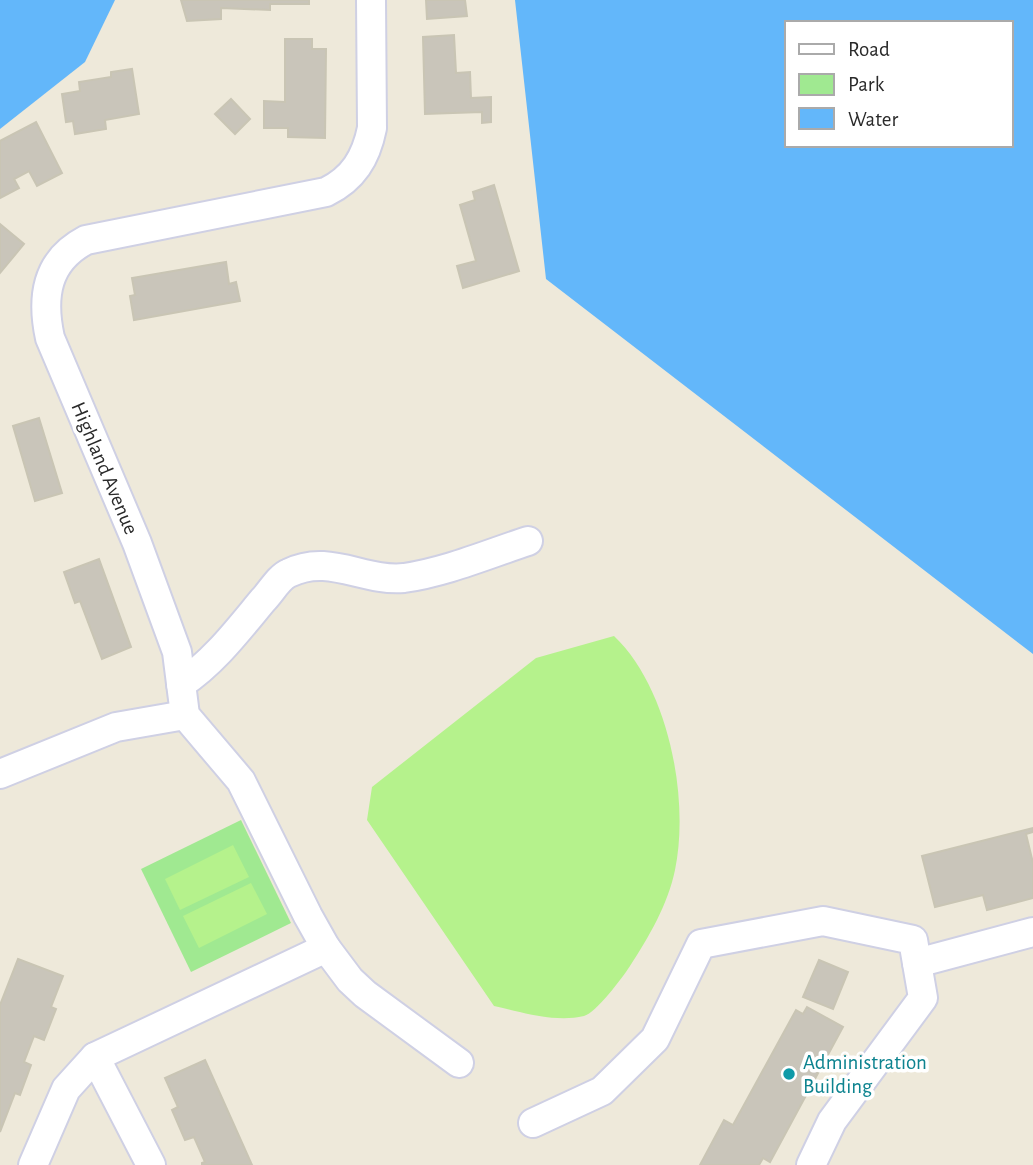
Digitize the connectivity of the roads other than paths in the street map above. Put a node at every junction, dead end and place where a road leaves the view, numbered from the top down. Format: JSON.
{"nodes":[{"id":1,"x":371,"y":0,"type":"edge"},
{"id":2,"x":528,"y":541,"type":"dead end"},
{"id":3,"x":181,"y":684,"type":"junction"},
{"id":4,"x":185,"y":715,"type":"junction"},
{"id":5,"x":0,"y":774,"type":"edge"},
{"id":6,"x":1033,"y":932,"type":"edge"},
{"id":7,"x":326,"y":948,"type":"junction"},
{"id":8,"x":917,"y":963,"type":"junction"},
{"id":9,"x":95,"y":1057,"type":"junction"},
{"id":10,"x":459,"y":1063,"type":"dead end"},
{"id":11,"x":533,"y":1123,"type":"dead end"},
{"id":12,"x":33,"y":1165,"type":"edge"},
{"id":13,"x":151,"y":1165,"type":"edge"},
{"id":14,"x":811,"y":1165,"type":"edge"}],
"edges":[{"from":1,"to":3,"type":"street","name":"Highland Avenue"},
{"from":2,"to":3,"type":"street"},
{"from":3,"to":4,"type":"street","name":"Highland Avenue"},
{"from":4,"to":5,"type":"street"},
{"from":4,"to":7,"type":"street"},
{"from":6,"to":8,"type":"street"},
{"from":7,"to":9,"type":"street"},
{"from":7,"to":10,"type":"street"},
{"from":8,"to":11,"type":"street"},
{"from":8,"to":14,"type":"street"},
{"from":9,"to":12,"type":"street"},
{"from":9,"to":13,"type":"street"}]}
